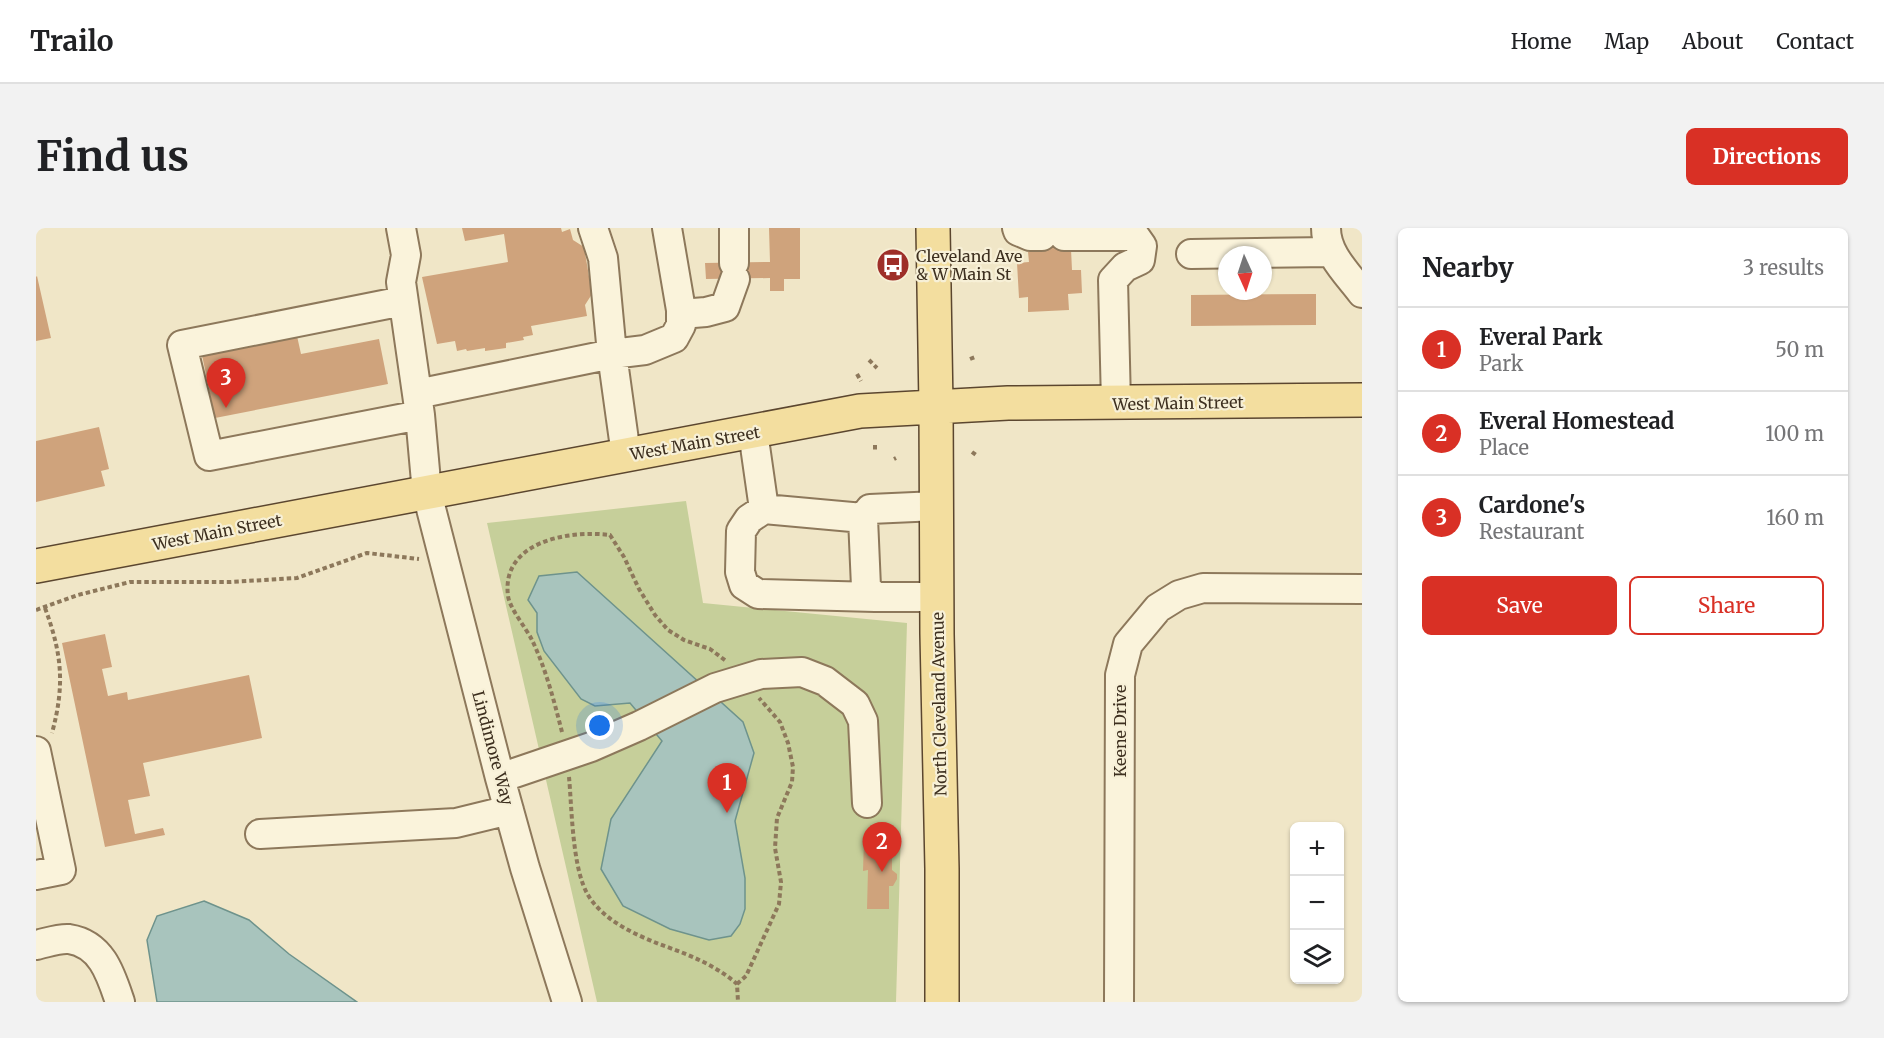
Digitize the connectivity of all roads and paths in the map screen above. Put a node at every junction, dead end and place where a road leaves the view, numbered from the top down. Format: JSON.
{"nodes":[{"id":1,"x":401,"y":228,"type":"edge"},
{"id":2,"x":592,"y":228,"type":"edge"},
{"id":3,"x":668,"y":228,"type":"edge"},
{"id":4,"x":734,"y":228,"type":"edge"},
{"id":5,"x":933,"y":228,"type":"edge"},
{"id":6,"x":1135,"y":232,"type":"edge"},
{"id":7,"x":1041,"y":233,"type":"edge"},
{"id":8,"x":1329,"y":240,"type":"edge"},
{"id":9,"x":1191,"y":254,"type":"dead end"},
{"id":10,"x":1362,"y":293,"type":"edge"},
{"id":11,"x":403,"y":302,"type":"junction"},
{"id":12,"x":681,"y":314,"type":"junction"},
{"id":13,"x":612,"y":354,"type":"junction"},
{"id":14,"x":869,"y":360,"type":"dead end"},
{"id":15,"x":877,"y":368,"type":"dead end"},
{"id":16,"x":856,"y":374,"type":"dead end"},
{"id":17,"x":861,"y":381,"type":"dead end"},
{"id":18,"x":1362,"y":400,"type":"edge"},
{"id":19,"x":419,"y":404,"type":"junction"},
{"id":20,"x":1116,"y":404,"type":"junction"},
{"id":21,"x":936,"y":406,"type":"junction"},
{"id":22,"x":753,"y":432,"type":"junction"},
{"id":23,"x":626,"y":455,"type":"junction"},
{"id":24,"x":427,"y":492,"type":"junction"},
{"id":25,"x":937,"y":506,"type":"junction"},
{"id":26,"x":764,"y":509,"type":"junction"},
{"id":27,"x":863,"y":518,"type":"junction"},
{"id":28,"x":426,"y":560,"type":"dead end"},
{"id":29,"x":36,"y":566,"type":"edge"},
{"id":30,"x":1362,"y":589,"type":"edge"},
{"id":31,"x":875,"y":597,"type":"junction"},
{"id":32,"x":937,"y":597,"type":"junction"},
{"id":33,"x":45,"y":608,"type":"junction"},
{"id":34,"x":36,"y":610,"type":"edge"},
{"id":35,"x":744,"y":679,"type":"junction"},
{"id":36,"x":568,"y":755,"type":"junction"},
{"id":37,"x":37,"y":757,"type":"edge"},
{"id":38,"x":500,"y":778,"type":"junction"},
{"id":39,"x":867,"y":802,"type":"dead end"},
{"id":40,"x":509,"y":810,"type":"junction"},
{"id":41,"x":260,"y":834,"type":"dead end"},
{"id":42,"x":36,"y":875,"type":"edge"},
{"id":43,"x":36,"y":945,"type":"edge"},
{"id":44,"x":737,"y":984,"type":"junction"},
{"id":45,"x":120,"y":1002,"type":"edge"},
{"id":46,"x":567,"y":1002,"type":"edge"},
{"id":47,"x":738,"y":1002,"type":"edge"},
{"id":48,"x":942,"y":1002,"type":"edge"},
{"id":49,"x":1119,"y":1002,"type":"edge"}],
"edges":[{"from":1,"to":11,"type":"street","name":"Lindimore Way"},
{"from":2,"to":13,"type":"street"},
{"from":3,"to":12,"type":"street"},
{"from":4,"to":12,"type":"street"},
{"from":5,"to":21,"type":"main road","name":"North Cleveland Avenue"},
{"from":6,"to":7,"type":"street"},
{"from":6,"to":20,"type":"street"},
{"from":8,"to":9,"type":"street"},
{"from":8,"to":10,"type":"street"},
{"from":11,"to":19,"type":"street","name":"Lindimore Way"},
{"from":11,"to":19,"type":"street"},
{"from":12,"to":13,"type":"street"},
{"from":13,"to":19,"type":"street"},
{"from":13,"to":23,"type":"street"},
{"from":14,"to":15,"type":"path"},
{"from":16,"to":17,"type":"path"},
{"from":18,"to":20,"type":"main road","name":"West Main Street"},
{"from":19,"to":24,"type":"street","name":"Lindimore Way"},
{"from":20,"to":21,"type":"main road","name":"West Main Street"},
{"from":21,"to":22,"type":"main road","name":"West Main Street"},
{"from":21,"to":25,"type":"main road","name":"North Cleveland Avenue"},
{"from":22,"to":23,"type":"main road","name":"West Main Street"},
{"from":22,"to":26,"type":"street"},
{"from":23,"to":24,"type":"main road","name":"West Main Street"},
{"from":24,"to":29,"type":"main road","name":"West Main Street"},
{"from":24,"to":38,"type":"street","name":"Lindimore Way"},
{"from":25,"to":27,"type":"street"},
{"from":25,"to":32,"type":"main road","name":"North Cleveland Avenue"},
{"from":26,"to":27,"type":"street"},
{"from":26,"to":31,"type":"street"},
{"from":27,"to":31,"type":"street"},
{"from":28,"to":33,"type":"path"},
{"from":30,"to":49,"type":"street","name":"Keene Drive"},
{"from":31,"to":32,"type":"street"},
{"from":32,"to":48,"type":"main road","name":"North Cleveland Avenue"},
{"from":33,"to":34,"type":"path"},
{"from":33,"to":37,"type":"path"},
{"from":35,"to":36,"type":"street"},
{"from":35,"to":36,"type":"path"},
{"from":35,"to":39,"type":"street"},
{"from":35,"to":44,"type":"path"},
{"from":36,"to":38,"type":"street"},
{"from":36,"to":44,"type":"path"},
{"from":37,"to":42,"type":"street"},
{"from":38,"to":40,"type":"street","name":"Lindimore Way"},
{"from":40,"to":41,"type":"street"},
{"from":40,"to":46,"type":"street","name":"Lindimore Way"},
{"from":43,"to":45,"type":"street"},
{"from":44,"to":47,"type":"path"}]}
